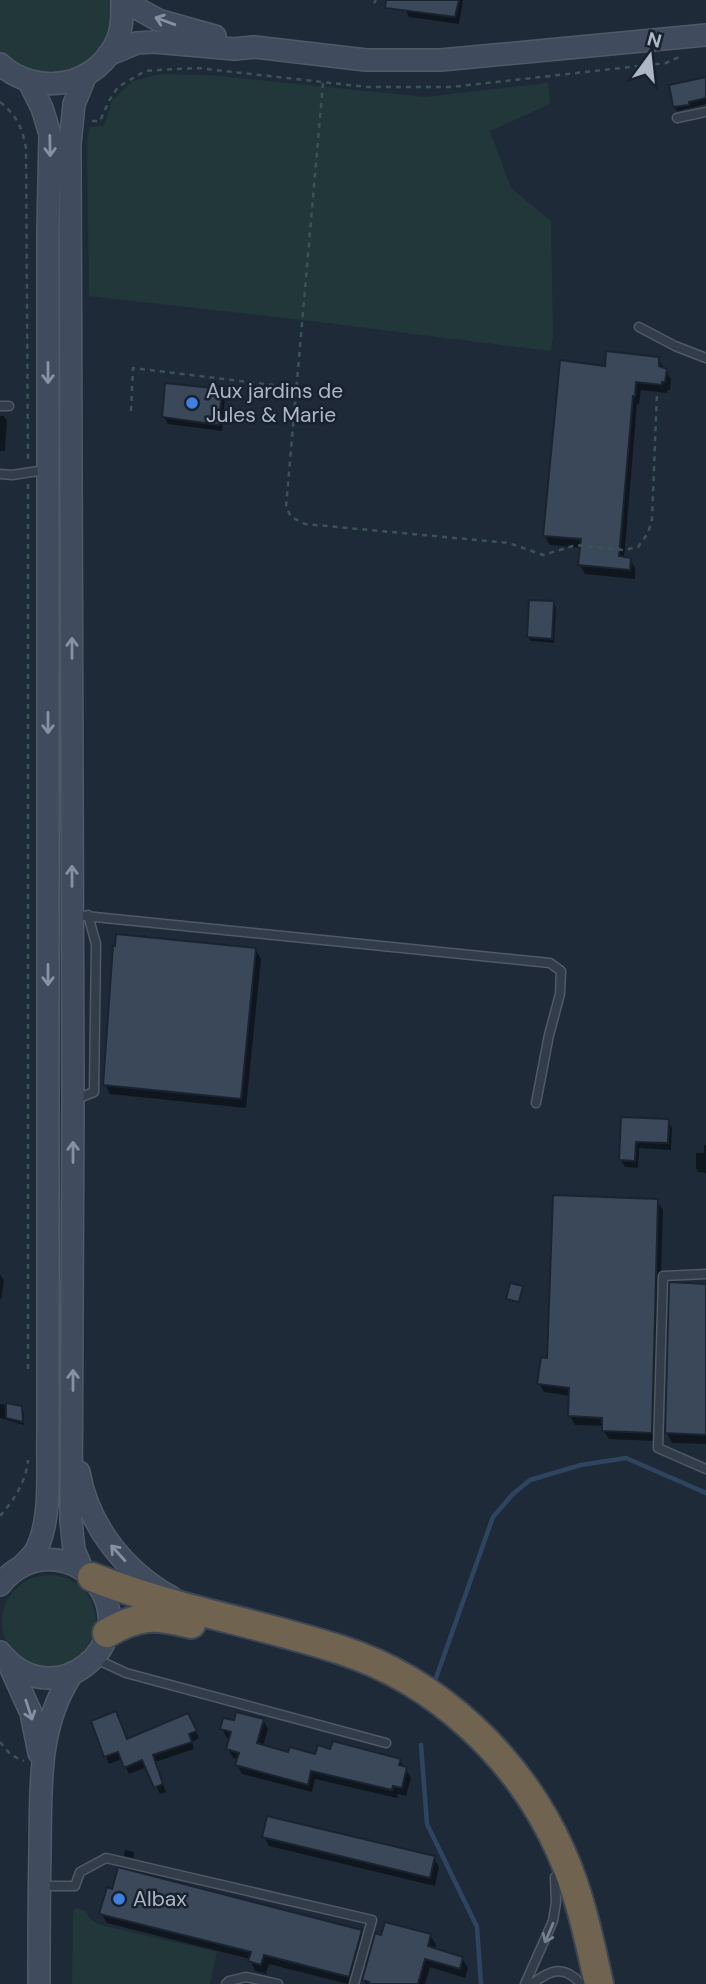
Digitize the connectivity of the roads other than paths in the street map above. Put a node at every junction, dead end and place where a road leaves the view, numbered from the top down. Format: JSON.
{"nodes":[{"id":1,"x":122,"y":0,"type":"edge"},
{"id":2,"x":706,"y":35,"type":"edge"},
{"id":3,"x":254,"y":47,"type":"junction"},
{"id":4,"x":108,"y":55,"type":"junction"},
{"id":5,"x":0,"y":64,"type":"edge"},
{"id":6,"x":86,"y":75,"type":"junction"},
{"id":7,"x":29,"y":82,"type":"junction"},
{"id":8,"x":706,"y":112,"type":"edge"},
{"id":9,"x":677,"y":118,"type":"dead end"},
{"id":10,"x":639,"y":327,"type":"dead end"},
{"id":11,"x":706,"y":358,"type":"edge"},
{"id":12,"x":38,"y":471,"type":"junction"},
{"id":13,"x":0,"y":474,"type":"edge"},
{"id":14,"x":80,"y":915,"type":"junction"},
{"id":15,"x":536,"y":1103,"type":"dead end"},
{"id":16,"x":706,"y":1274,"type":"edge"},
{"id":17,"x":72,"y":1431,"type":"junction"},
{"id":18,"x":706,"y":1469,"type":"edge"},
{"id":19,"x":23,"y":1565,"type":"junction"},
{"id":20,"x":87,"y":1573,"type":"junction"},
{"id":21,"x":0,"y":1585,"type":"edge"},
{"id":22,"x":191,"y":1608,"type":"junction"},
{"id":23,"x":107,"y":1633,"type":"junction"},
{"id":24,"x":4,"y":1657,"type":"edge"},
{"id":25,"x":94,"y":1658,"type":"junction"},
{"id":26,"x":72,"y":1674,"type":"junction"},
{"id":27,"x":386,"y":1743,"type":"dead end"},
{"id":28,"x":41,"y":1762,"type":"junction"},
{"id":29,"x":555,"y":1877,"type":"junction"},
{"id":30,"x":40,"y":1885,"type":"junction"},
{"id":31,"x":39,"y":1984,"type":"edge"},
{"id":32,"x":226,"y":1984,"type":"edge"},
{"id":33,"x":278,"y":1984,"type":"edge"},
{"id":34,"x":355,"y":1984,"type":"edge"},
{"id":35,"x":525,"y":1984,"type":"edge"},
{"id":36,"x":532,"y":1984,"type":"edge"},
{"id":37,"x":582,"y":1984,"type":"edge"},
{"id":38,"x":599,"y":1984,"type":"edge"}],
"edges":[{"from":3,"to":1,"type":"main road","one_way":true},
{"from":1,"to":4,"type":"main road"},
{"from":2,"to":3,"type":"main road"},
{"from":3,"to":4,"type":"main road"},
{"from":4,"to":6,"type":"main road"},
{"from":5,"to":7,"type":"main road"},
{"from":6,"to":7,"type":"main road"},
{"from":14,"to":6,"type":"main road","one_way":true},
{"from":7,"to":12,"type":"main road","one_way":true},
{"from":8,"to":9,"type":"lane"},
{"from":10,"to":11,"type":"lane"},
{"from":12,"to":13,"type":"lane"},
{"from":12,"to":19,"type":"main road","one_way":true},
{"from":14,"to":15,"type":"lane"},
{"from":17,"to":14,"type":"main road","one_way":true},
{"from":16,"to":18,"type":"lane"},
{"from":17,"to":20,"type":"main road"},
{"from":22,"to":17,"type":"main road","one_way":true},
{"from":19,"to":20,"type":"main road"},
{"from":19,"to":21,"type":"main road"},
{"from":20,"to":22,"type":"highway"},
{"from":20,"to":23,"type":"main road"},
{"from":22,"to":38,"type":"highway"},
{"from":23,"to":25,"type":"main road"},
{"from":23,"to":29,"type":"highway"},
{"from":24,"to":26,"type":"main road"},
{"from":24,"to":28,"type":"main road","one_way":true},
{"from":25,"to":26,"type":"main road"},
{"from":25,"to":27,"type":"lane"},
{"from":26,"to":28,"type":"main road"},
{"from":28,"to":30,"type":"main road"},
{"from":29,"to":35,"type":"lane","one_way":true},
{"from":29,"to":37,"type":"highway"},
{"from":30,"to":31,"type":"main road"},
{"from":30,"to":34,"type":"lane"},
{"from":32,"to":33,"type":"lane"},
{"from":36,"to":37,"type":"lane"}]}
